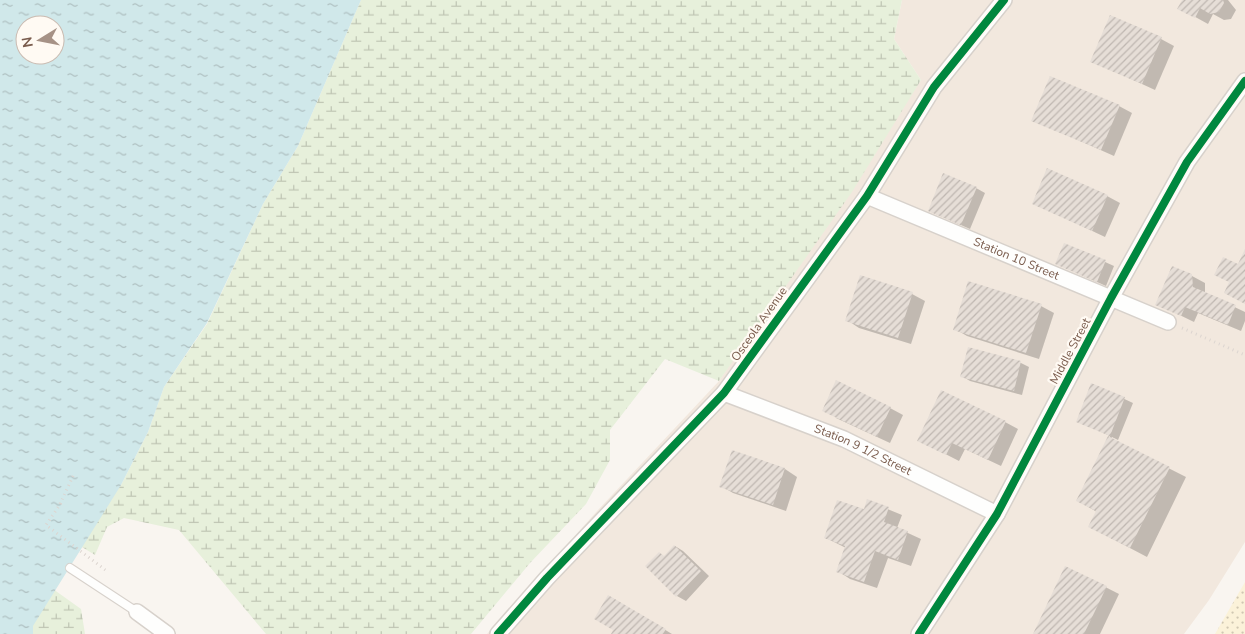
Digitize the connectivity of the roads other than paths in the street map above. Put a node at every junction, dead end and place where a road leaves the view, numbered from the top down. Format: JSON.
{"nodes":[{"id":1,"x":1004,"y":0,"type":"edge"},
{"id":2,"x":1245,"y":81,"type":"edge"},
{"id":3,"x":867,"y":196,"type":"junction"},
{"id":4,"x":1111,"y":298,"type":"junction"},
{"id":5,"x":1168,"y":322,"type":"road end"},
{"id":6,"x":724,"y":393,"type":"junction"},
{"id":7,"x":998,"y":514,"type":"junction"},
{"id":8,"x":70,"y":568,"type":"dead end"},
{"id":9,"x":137,"y":612,"type":"joint"},
{"id":10,"x":167,"y":634,"type":"edge"},
{"id":11,"x":498,"y":634,"type":"edge"},
{"id":12,"x":919,"y":634,"type":"edge"}],
"edges":[{"from":1,"to":3,"type":"street","name":"Osceola Avenue"},
{"from":2,"to":4,"type":"street","name":"Middle Street"},
{"from":3,"to":4,"type":"street","name":"Station 10 Street"},
{"from":3,"to":6,"type":"street","name":"Osceola Avenue"},
{"from":4,"to":5,"type":"street","name":"Station 10 Street"},
{"from":4,"to":7,"type":"street","name":"Middle Street"},
{"from":6,"to":7,"type":"street","name":"Station 9 1/2 Street"},
{"from":6,"to":11,"type":"street","name":"Osceola Avenue"},
{"from":7,"to":12,"type":"street","name":"Middle Street"},
{"from":8,"to":9,"type":"lane"},
{"from":9,"to":10,"type":"street"}]}
